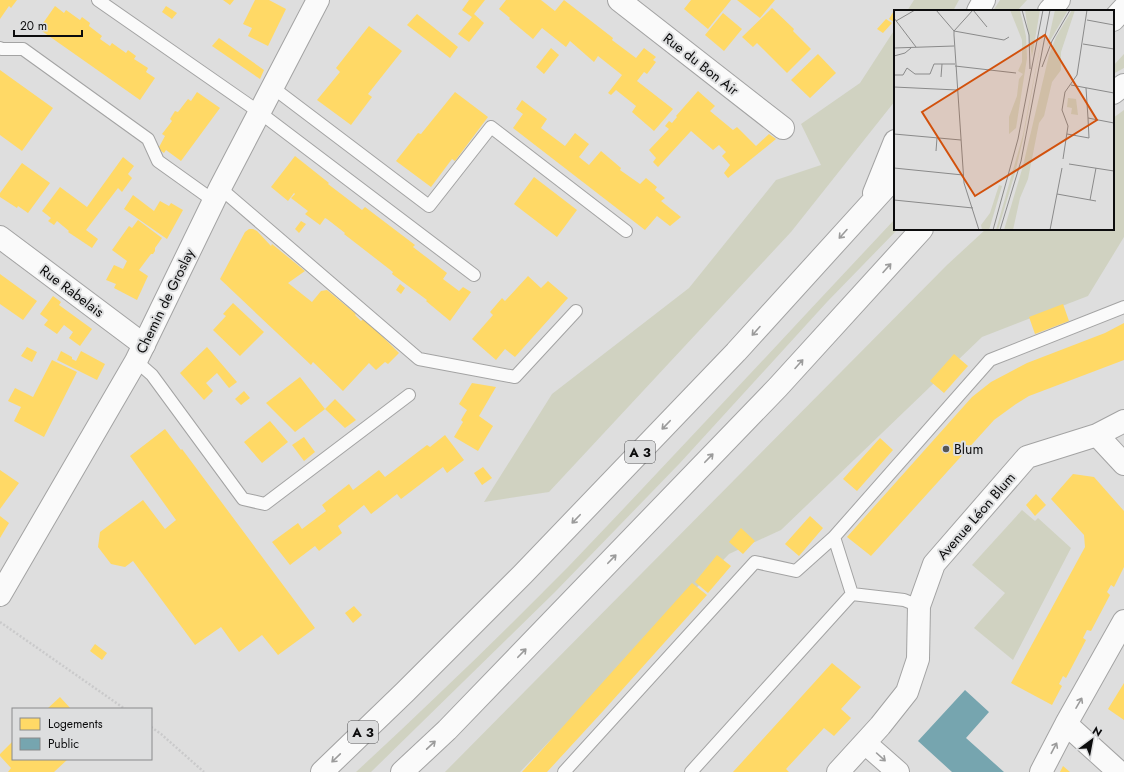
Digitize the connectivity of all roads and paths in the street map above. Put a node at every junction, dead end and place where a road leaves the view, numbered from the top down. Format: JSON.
{"nodes":[{"id":1,"x":98,"y":0,"type":"edge"},
{"id":2,"x":318,"y":0,"type":"edge"},
{"id":3,"x":619,"y":0,"type":"edge"},
{"id":4,"x":984,"y":0,"type":"edge"},
{"id":5,"x":1059,"y":0,"type":"edge"},
{"id":6,"x":1124,"y":8,"type":"edge"},
{"id":7,"x":979,"y":10,"type":"edge"},
{"id":8,"x":1050,"y":10,"type":"edge"},
{"id":9,"x":1114,"y":19,"type":"edge"},
{"id":10,"x":0,"y":48,"type":"edge"},
{"id":11,"x":1124,"y":85,"type":"edge"},
{"id":12,"x":272,"y":87,"type":"junction"},
{"id":13,"x":1114,"y":92,"type":"edge"},
{"id":14,"x":259,"y":112,"type":"junction"},
{"id":15,"x":783,"y":128,"type":"dead end"},
{"id":16,"x":894,"y":144,"type":"edge"},
{"id":17,"x":894,"y":178,"type":"edge"},
{"id":18,"x":217,"y":194,"type":"junction"},
{"id":19,"x":869,"y":206,"type":"junction"},
{"id":20,"x":921,"y":230,"type":"edge"},
{"id":21,"x":626,"y":231,"type":"dead end"},
{"id":22,"x":0,"y":237,"type":"edge"},
{"id":23,"x":474,"y":274,"type":"dead end"},
{"id":24,"x":1124,"y":307,"type":"edge"},
{"id":25,"x":576,"y":311,"type":"dead end"},
{"id":26,"x":140,"y":353,"type":"junction"},
{"id":27,"x":409,"y":395,"type":"dead end"},
{"id":28,"x":1124,"y":421,"type":"edge"},
{"id":29,"x":1097,"y":435,"type":"junction"},
{"id":30,"x":1124,"y":464,"type":"edge"},
{"id":31,"x":834,"y":537,"type":"junction"},
{"id":32,"x":2,"y":588,"type":"edge"},
{"id":33,"x":852,"y":594,"type":"junction"},
{"id":34,"x":919,"y":606,"type":"junction"},
{"id":35,"x":1124,"y":621,"type":"edge"},
{"id":36,"x":0,"y":622,"type":"edge"},
{"id":37,"x":124,"y":708,"type":"edge"},
{"id":38,"x":1066,"y":724,"type":"junction"},
{"id":39,"x":152,"y":728,"type":"edge"},
{"id":40,"x":865,"y":743,"type":"junction"},
{"id":41,"x":204,"y":772,"type":"edge"},
{"id":42,"x":322,"y":772,"type":"edge"},
{"id":43,"x":402,"y":772,"type":"edge"},
{"id":44,"x":564,"y":772,"type":"edge"},
{"id":45,"x":691,"y":772,"type":"edge"},
{"id":46,"x":838,"y":772,"type":"edge"},
{"id":47,"x":898,"y":772,"type":"edge"},
{"id":48,"x":1041,"y":772,"type":"edge"},
{"id":49,"x":1119,"y":772,"type":"edge"}],
"edges":[{"from":1,"to":14,"type":"lane"},
{"from":2,"to":12,"type":"main road","name":"Chemin de Groslay"},
{"from":3,"to":15,"type":"main road","name":"Rue du Bon Air"},
{"from":4,"to":7,"type":"main road"},
{"from":5,"to":8,"type":"main road"},
{"from":6,"to":9,"type":"main road"},
{"from":10,"to":18,"type":"lane"},
{"from":11,"to":13,"type":"main road"},
{"from":12,"to":14,"type":"main road","name":"Chemin de Groslay"},
{"from":12,"to":21,"type":"lane"},
{"from":14,"to":18,"type":"main road","name":"Chemin de Groslay"},
{"from":14,"to":23,"type":"lane"},
{"from":16,"to":19,"type":"main road"},
{"from":17,"to":19,"type":"main road","number":"A 3"},
{"from":18,"to":25,"type":"lane"},
{"from":18,"to":26,"type":"main road","name":"Chemin de Groslay"},
{"from":19,"to":42,"type":"main road","number":"A 3","one_way":true},
{"from":43,"to":20,"type":"main road","one_way":true},
{"from":22,"to":26,"type":"main road","name":"Rue Rabelais"},
{"from":24,"to":31,"type":"lane"},
{"from":26,"to":27,"type":"lane"},
{"from":26,"to":32,"type":"main road","name":"Chemin de Groslay"},
{"from":28,"to":29,"type":"main road","name":"Avenue Léon Blum"},
{"from":29,"to":30,"type":"main road"},
{"from":29,"to":34,"type":"main road","name":"Avenue Léon Blum"},
{"from":31,"to":33,"type":"lane"},
{"from":31,"to":44,"type":"lane"},
{"from":33,"to":34,"type":"lane"},
{"from":33,"to":45,"type":"lane"},
{"from":34,"to":40,"type":"main road","name":"Avenue Léon Blum"},
{"from":38,"to":35,"type":"main road","one_way":true},
{"from":36,"to":37,"type":"path"},
{"from":48,"to":38,"type":"main road","one_way":true},
{"from":38,"to":49,"type":"main road"},
{"from":39,"to":41,"type":"path"},
{"from":40,"to":46,"type":"main road","name":"Avenue Léon Blum"},
{"from":40,"to":47,"type":"main road","one_way":true}]}
